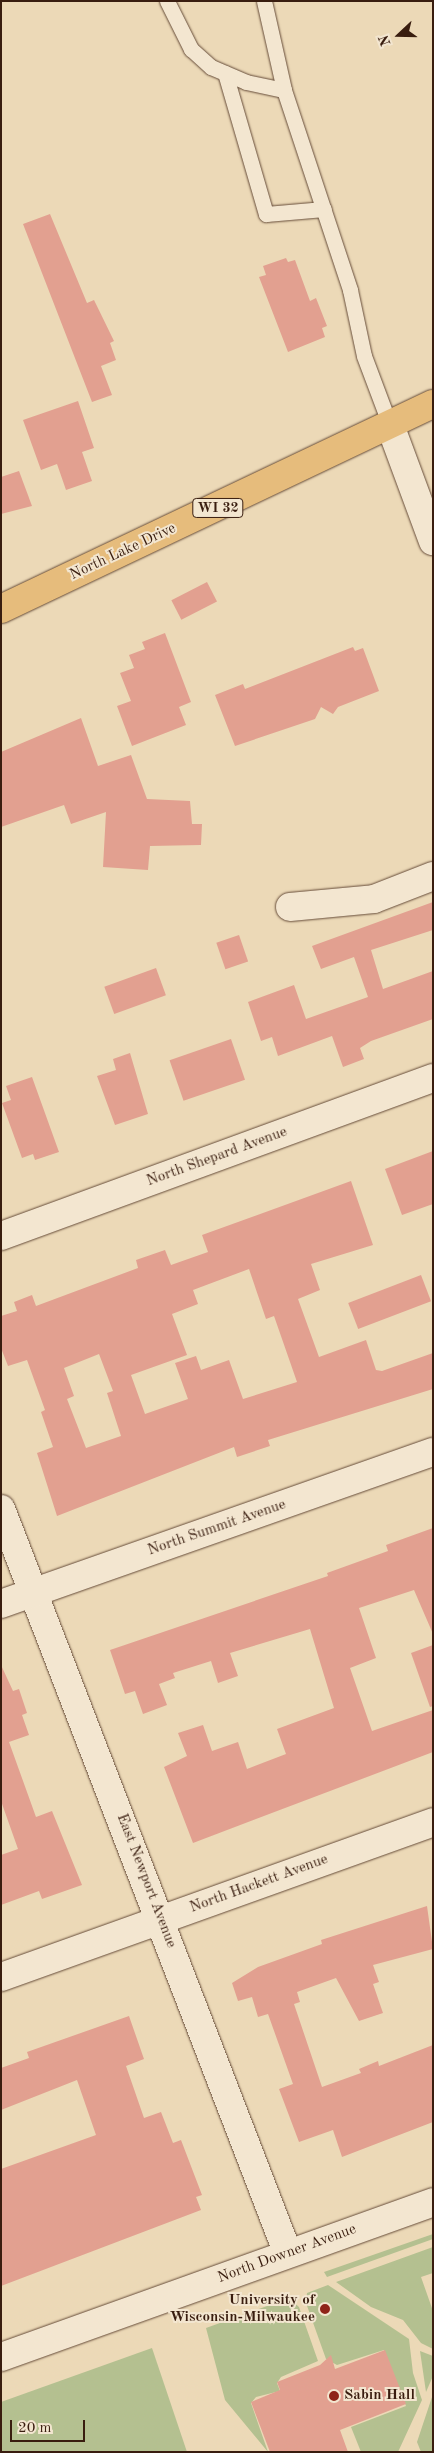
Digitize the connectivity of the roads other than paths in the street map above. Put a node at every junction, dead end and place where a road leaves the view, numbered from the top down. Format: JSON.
{"nodes":[{"id":1,"x":167,"y":1,"type":"edge"},
{"id":2,"x":264,"y":1,"type":"edge"},
{"id":3,"x":225,"y":73,"type":"junction"},
{"id":4,"x":284,"y":90,"type":"junction"},
{"id":5,"x":324,"y":209,"type":"junction"},
{"id":6,"x":433,"y":404,"type":"edge"},
{"id":7,"x":390,"y":425,"type":"junction"},
{"id":8,"x":433,"y":540,"type":"edge"},
{"id":9,"x":1,"y":609,"type":"edge"},
{"id":10,"x":433,"y":876,"type":"edge"},
{"id":11,"x":290,"y":907,"type":"dead end"},
{"id":12,"x":433,"y":1078,"type":"edge"},
{"id":13,"x":1,"y":1236,"type":"edge"},
{"id":14,"x":433,"y":1452,"type":"edge"},
{"id":15,"x":1,"y":1509,"type":"edge"},
{"id":16,"x":34,"y":1592,"type":"junction"},
{"id":17,"x":1,"y":1604,"type":"edge"},
{"id":18,"x":433,"y":1822,"type":"edge"},
{"id":19,"x":162,"y":1920,"type":"junction"},
{"id":20,"x":1,"y":1977,"type":"edge"},
{"id":21,"x":433,"y":2202,"type":"edge"},
{"id":22,"x":288,"y":2254,"type":"junction"},
{"id":23,"x":1,"y":2357,"type":"edge"}],
"edges":[{"from":1,"to":3,"type":"lane"},
{"from":2,"to":4,"type":"lane"},
{"from":3,"to":4,"type":"lane"},
{"from":3,"to":5,"type":"lane"},
{"from":4,"to":5,"type":"lane"},
{"from":5,"to":7,"type":"lane"},
{"from":6,"to":7,"type":"main road","name":"North Lake Drive","number":"WI 32"},
{"from":7,"to":8,"type":"street"},
{"from":7,"to":9,"type":"main road","name":"North Lake Drive","number":"WI 32"},
{"from":10,"to":11,"type":"street"},
{"from":12,"to":13,"type":"street","name":"North Shepard Avenue"},
{"from":14,"to":16,"type":"street","name":"North Summit Avenue"},
{"from":15,"to":16,"type":"street","name":"East Newport Avenue"},
{"from":16,"to":17,"type":"street","name":"North Summit Avenue"},
{"from":16,"to":19,"type":"street","name":"East Newport Avenue"},
{"from":18,"to":19,"type":"street","name":"North Hackett Avenue"},
{"from":19,"to":20,"type":"street","name":"North Hackett Avenue"},
{"from":19,"to":22,"type":"street","name":"East Newport Avenue"},
{"from":21,"to":22,"type":"street","name":"North Downer Avenue"},
{"from":22,"to":23,"type":"street","name":"North Downer Avenue"}]}
